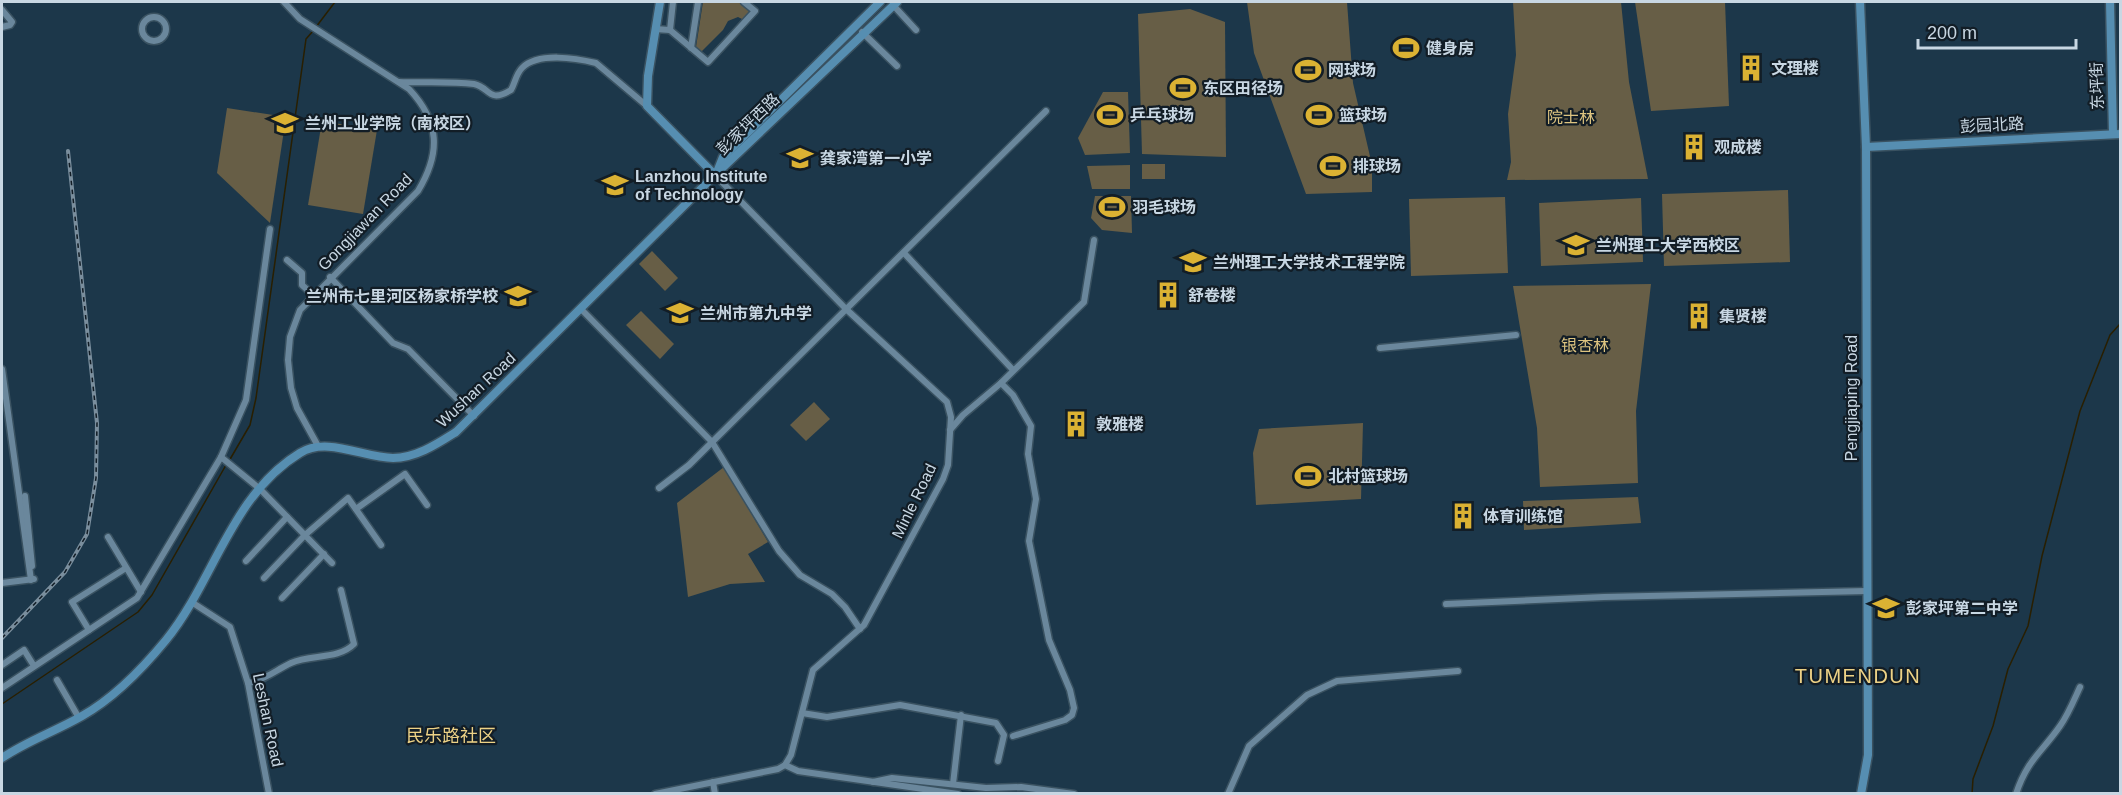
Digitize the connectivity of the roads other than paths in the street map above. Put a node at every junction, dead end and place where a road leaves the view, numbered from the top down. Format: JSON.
{"nodes":[{"id":1,"x":284,"y":2,"type":"edge"},
{"id":2,"x":660,"y":2,"type":"edge"},
{"id":3,"x":673,"y":2,"type":"edge"},
{"id":4,"x":698,"y":2,"type":"edge"},
{"id":5,"x":744,"y":2,"type":"edge"},
{"id":6,"x":880,"y":2,"type":"edge"},
{"id":7,"x":1860,"y":2,"type":"edge"},
{"id":8,"x":2110,"y":2,"type":"edge"},
{"id":9,"x":895,"y":3,"type":"edge"},
{"id":10,"x":2,"y":10,"type":"edge"},
{"id":11,"x":160,"y":19,"type":"joint"},
{"id":12,"x":2,"y":27,"type":"edge"},
{"id":13,"x":655,"y":28,"type":"junction"},
{"id":14,"x":669,"y":30,"type":"junction"},
{"id":15,"x":916,"y":30,"type":"dead end"},
{"id":16,"x":862,"y":32,"type":"junction"},
{"id":17,"x":691,"y":48,"type":"junction"},
{"id":18,"x":897,"y":66,"type":"dead end"},
{"id":19,"x":398,"y":82,"type":"junction"},
{"id":20,"x":647,"y":106,"type":"junction"},
{"id":21,"x":1046,"y":111,"type":"dead end"},
{"id":22,"x":2117,"y":134,"type":"edge"},
{"id":23,"x":1866,"y":147,"type":"junction"},
{"id":24,"x":715,"y":176,"type":"junction"},
{"id":25,"x":270,"y":229,"type":"dead end"},
{"id":26,"x":1094,"y":240,"type":"dead end"},
{"id":27,"x":904,"y":253,"type":"junction"},
{"id":28,"x":287,"y":260,"type":"dead end"},
{"id":29,"x":330,"y":277,"type":"junction"},
{"id":30,"x":312,"y":294,"type":"junction"},
{"id":31,"x":581,"y":309,"type":"junction"},
{"id":32,"x":846,"y":309,"type":"junction"},
{"id":33,"x":1516,"y":335,"type":"dead end"},
{"id":34,"x":1380,"y":348,"type":"dead end"},
{"id":35,"x":2,"y":369,"type":"edge"},
{"id":36,"x":1013,"y":370,"type":"junction"},
{"id":37,"x":1001,"y":383,"type":"junction"},
{"id":38,"x":474,"y":416,"type":"junction"},
{"id":39,"x":950,"y":430,"type":"junction"},
{"id":40,"x":712,"y":442,"type":"junction"},
{"id":41,"x":318,"y":446,"type":"junction"},
{"id":42,"x":223,"y":458,"type":"junction"},
{"id":43,"x":659,"y":488,"type":"dead end"},
{"id":44,"x":260,"y":489,"type":"junction"},
{"id":45,"x":25,"y":496,"type":"dead end"},
{"id":46,"x":427,"y":505,"type":"dead end"},
{"id":47,"x":356,"y":509,"type":"junction"},
{"id":48,"x":287,"y":517,"type":"junction"},
{"id":49,"x":305,"y":535,"type":"junction"},
{"id":50,"x":108,"y":537,"type":"dead end"},
{"id":51,"x":381,"y":545,"type":"dead end"},
{"id":52,"x":324,"y":554,"type":"junction"},
{"id":53,"x":246,"y":561,"type":"dead end"},
{"id":54,"x":332,"y":563,"type":"dead end"},
{"id":55,"x":126,"y":568,"type":"junction"},
{"id":56,"x":264,"y":578,"type":"dead end"},
{"id":57,"x":31,"y":580,"type":"junction"},
{"id":58,"x":2,"y":584,"type":"edge"},
{"id":59,"x":341,"y":590,"type":"dead end"},
{"id":60,"x":1867,"y":591,"type":"junction"},
{"id":61,"x":141,"y":592,"type":"junction"},
{"id":62,"x":282,"y":598,"type":"dead end"},
{"id":63,"x":193,"y":603,"type":"junction"},
{"id":64,"x":1446,"y":604,"type":"dead end"},
{"id":65,"x":860,"y":629,"type":"junction"},
{"id":66,"x":88,"y":630,"type":"junction"},
{"id":67,"x":2,"y":665,"type":"edge"},
{"id":68,"x":34,"y":666,"type":"junction"},
{"id":69,"x":1458,"y":671,"type":"dead end"},
{"id":70,"x":57,"y":680,"type":"dead end"},
{"id":71,"x":248,"y":683,"type":"junction"},
{"id":72,"x":2080,"y":687,"type":"dead end"},
{"id":73,"x":2,"y":688,"type":"edge"},
{"id":74,"x":802,"y":713,"type":"junction"},
{"id":75,"x":961,"y":715,"type":"junction"},
{"id":76,"x":79,"y":718,"type":"junction"},
{"id":77,"x":1013,"y":736,"type":"dead end"},
{"id":78,"x":2,"y":758,"type":"edge"},
{"id":79,"x":998,"y":761,"type":"dead end"},
{"id":80,"x":785,"y":765,"type":"junction"},
{"id":81,"x":713,"y":782,"type":"junction"},
{"id":82,"x":873,"y":782,"type":"junction"},
{"id":83,"x":953,"y":784,"type":"junction"},
{"id":84,"x":269,"y":794,"type":"edge"},
{"id":85,"x":655,"y":794,"type":"edge"},
{"id":86,"x":715,"y":794,"type":"edge"},
{"id":87,"x":958,"y":794,"type":"edge"},
{"id":88,"x":1074,"y":794,"type":"edge"},
{"id":89,"x":1228,"y":794,"type":"edge"},
{"id":90,"x":1861,"y":794,"type":"edge"},
{"id":91,"x":2016,"y":794,"type":"edge"}],
"edges":[{"from":1,"to":19,"type":"street","name":"Gongjiawan Road"},
{"from":2,"to":13,"type":"main road"},
{"from":3,"to":14,"type":"street"},
{"from":4,"to":17,"type":"street"},
{"from":5,"to":17,"type":"street"},
{"from":6,"to":24,"type":"main road","name":"彭家坪西路"},
{"from":7,"to":23,"type":"main road","name":"Pengjiaping Road"},
{"from":8,"to":22,"type":"main road","name":"东坪街"},
{"from":9,"to":15,"type":"street"},
{"from":9,"to":16,"type":"main road","name":"彭家坪西路"},
{"from":10,"to":12,"type":"street"},
{"from":11,"to":11,"type":"street"},
{"from":13,"to":14,"type":"street"},
{"from":13,"to":20,"type":"main road"},
{"from":14,"to":17,"type":"street"},
{"from":16,"to":18,"type":"street"},
{"from":16,"to":24,"type":"main road","name":"彭家坪西路"},
{"from":19,"to":20,"type":"street"},
{"from":19,"to":29,"type":"street","name":"Gongjiawan Road"},
{"from":20,"to":24,"type":"main road"},
{"from":21,"to":27,"type":"street"},
{"from":22,"to":23,"type":"main road","name":"彭园北路"},
{"from":23,"to":60,"type":"main road","name":"Pengjiaping Road"},
{"from":24,"to":31,"type":"main road","name":"Wushan Road"},
{"from":24,"to":32,"type":"street","name":"Minle Road"},
{"from":25,"to":42,"type":"street"},
{"from":26,"to":36,"type":"street"},
{"from":27,"to":32,"type":"street"},
{"from":27,"to":36,"type":"street"},
{"from":28,"to":30,"type":"street"},
{"from":29,"to":30,"type":"street","name":"Gongjiawan Road"},
{"from":29,"to":38,"type":"street"},
{"from":30,"to":41,"type":"street","name":"Gongjiawan Road"},
{"from":31,"to":38,"type":"main road","name":"Wushan Road"},
{"from":31,"to":40,"type":"street"},
{"from":32,"to":39,"type":"street","name":"Minle Road"},
{"from":32,"to":40,"type":"street"},
{"from":33,"to":34,"type":"street"},
{"from":35,"to":57,"type":"street"},
{"from":36,"to":37,"type":"street"},
{"from":37,"to":39,"type":"street"},
{"from":37,"to":77,"type":"street"},
{"from":38,"to":41,"type":"main road","name":"Wushan Road"},
{"from":39,"to":65,"type":"street","name":"Minle Road"},
{"from":40,"to":43,"type":"street"},
{"from":40,"to":65,"type":"street"},
{"from":41,"to":44,"type":"main road"},
{"from":42,"to":44,"type":"street"},
{"from":42,"to":61,"type":"street"},
{"from":44,"to":48,"type":"street"},
{"from":44,"to":63,"type":"main road"},
{"from":45,"to":57,"type":"street"},
{"from":46,"to":47,"type":"street"},
{"from":47,"to":49,"type":"street"},
{"from":47,"to":51,"type":"street"},
{"from":48,"to":49,"type":"street"},
{"from":48,"to":53,"type":"street"},
{"from":49,"to":52,"type":"street"},
{"from":49,"to":56,"type":"street"},
{"from":50,"to":55,"type":"street"},
{"from":52,"to":54,"type":"street"},
{"from":52,"to":62,"type":"street"},
{"from":55,"to":61,"type":"street"},
{"from":55,"to":66,"type":"street"},
{"from":57,"to":58,"type":"street"},
{"from":59,"to":71,"type":"street"},
{"from":60,"to":64,"type":"street"},
{"from":60,"to":90,"type":"main road","name":"Pengjiaping Road"},
{"from":61,"to":66,"type":"street"},
{"from":63,"to":71,"type":"street","name":"Leshan Road"},
{"from":63,"to":76,"type":"main road"},
{"from":65,"to":74,"type":"street","name":"Minle Road"},
{"from":66,"to":68,"type":"street"},
{"from":67,"to":68,"type":"street"},
{"from":68,"to":73,"type":"street"},
{"from":69,"to":89,"type":"street"},
{"from":70,"to":76,"type":"street"},
{"from":71,"to":84,"type":"street","name":"Leshan Road"},
{"from":72,"to":91,"type":"street"},
{"from":74,"to":75,"type":"street"},
{"from":74,"to":80,"type":"street","name":"Minle Road"},
{"from":75,"to":79,"type":"street"},
{"from":75,"to":83,"type":"street"},
{"from":76,"to":78,"type":"main road"},
{"from":80,"to":81,"type":"street"},
{"from":80,"to":82,"type":"street"},
{"from":81,"to":85,"type":"street"},
{"from":81,"to":86,"type":"street"},
{"from":82,"to":83,"type":"street"},
{"from":82,"to":87,"type":"street"},
{"from":83,"to":88,"type":"street"}]}
